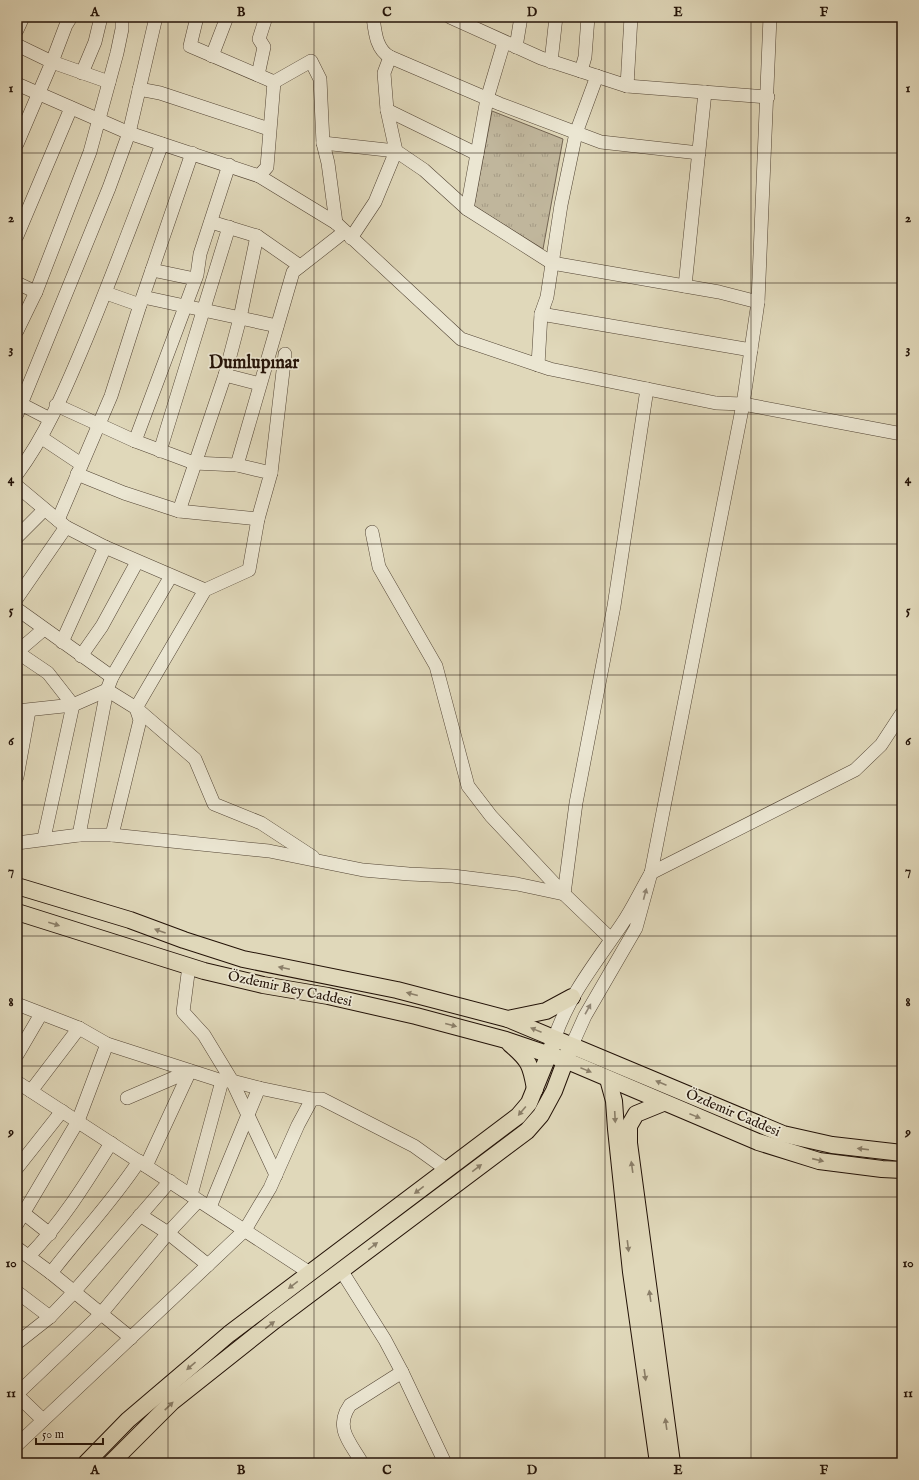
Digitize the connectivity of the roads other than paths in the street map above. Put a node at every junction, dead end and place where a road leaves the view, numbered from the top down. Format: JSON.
{"nodes":[{"id":1,"x":23,"y":17,"type":"edge"},
{"id":2,"x":71,"y":17,"type":"edge"},
{"id":3,"x":101,"y":17,"type":"edge"},
{"id":4,"x":122,"y":17,"type":"edge"},
{"id":5,"x":156,"y":17,"type":"edge"},
{"id":6,"x":197,"y":17,"type":"edge"},
{"id":7,"x":227,"y":17,"type":"edge"},
{"id":8,"x":266,"y":17,"type":"edge"},
{"id":9,"x":373,"y":17,"type":"edge"},
{"id":10,"x":450,"y":17,"type":"edge"},
{"id":11,"x":521,"y":17,"type":"edge"},
{"id":12,"x":556,"y":17,"type":"edge"},
{"id":13,"x":588,"y":17,"type":"edge"},
{"id":14,"x":631,"y":17,"type":"edge"},
{"id":15,"x":770,"y":17,"type":"edge"},
{"id":16,"x":463,"y":20,"type":"edge"},
{"id":17,"x":17,"y":30,"type":"edge"},
{"id":18,"x":504,"y":42,"type":"junction"},
{"id":19,"x":17,"y":45,"type":"edge"},
{"id":20,"x":516,"y":47,"type":"junction"},
{"id":21,"x":212,"y":56,"type":"junction"},
{"id":22,"x":390,"y":57,"type":"junction"},
{"id":23,"x":52,"y":62,"type":"junction"},
{"id":24,"x":551,"y":62,"type":"junction"},
{"id":25,"x":581,"y":71,"type":"junction"},
{"id":26,"x":82,"y":73,"type":"junction"},
{"id":27,"x":258,"y":75,"type":"junction"},
{"id":28,"x":597,"y":76,"type":"junction"},
{"id":29,"x":109,"y":82,"type":"junction"},
{"id":30,"x":274,"y":82,"type":"junction"},
{"id":31,"x":17,"y":84,"type":"edge"},
{"id":32,"x":627,"y":86,"type":"junction"},
{"id":33,"x":139,"y":89,"type":"junction"},
{"id":34,"x":706,"y":92,"type":"junction"},
{"id":35,"x":39,"y":94,"type":"junction"},
{"id":36,"x":768,"y":97,"type":"junction"},
{"id":37,"x":487,"y":99,"type":"junction"},
{"id":38,"x":71,"y":108,"type":"junction"},
{"id":39,"x":387,"y":110,"type":"junction"},
{"id":40,"x":98,"y":121,"type":"junction"},
{"id":41,"x":269,"y":129,"type":"junction"},
{"id":42,"x":129,"y":133,"type":"junction"},
{"id":43,"x":576,"y":133,"type":"junction"},
{"id":44,"x":323,"y":143,"type":"junction"},
{"id":45,"x":17,"y":144,"type":"edge"},
{"id":46,"x":162,"y":144,"type":"junction"},
{"id":47,"x":396,"y":151,"type":"junction"},
{"id":48,"x":192,"y":153,"type":"junction"},
{"id":49,"x":699,"y":153,"type":"junction"},
{"id":50,"x":477,"y":154,"type":"junction"},
{"id":51,"x":229,"y":165,"type":"junction"},
{"id":52,"x":259,"y":176,"type":"junction"},
{"id":53,"x":467,"y":209,"type":"junction"},
{"id":54,"x":211,"y":222,"type":"junction"},
{"id":55,"x":229,"y":227,"type":"junction"},
{"id":56,"x":343,"y":231,"type":"junction"},
{"id":57,"x":17,"y":236,"type":"edge"},
{"id":58,"x":257,"y":236,"type":"junction"},
{"id":59,"x":552,"y":262,"type":"junction"},
{"id":60,"x":300,"y":266,"type":"junction"},
{"id":61,"x":152,"y":270,"type":"junction"},
{"id":62,"x":194,"y":279,"type":"junction"},
{"id":63,"x":17,"y":283,"type":"edge"},
{"id":64,"x":685,"y":286,"type":"junction"},
{"id":65,"x":36,"y":292,"type":"junction"},
{"id":66,"x":106,"y":293,"type":"junction"},
{"id":67,"x":142,"y":301,"type":"junction"},
{"id":68,"x":758,"y":302,"type":"junction"},
{"id":69,"x":185,"y":306,"type":"junction"},
{"id":70,"x":204,"y":310,"type":"junction"},
{"id":71,"x":542,"y":314,"type":"junction"},
{"id":72,"x":240,"y":318,"type":"junction"},
{"id":73,"x":277,"y":326,"type":"junction"},
{"id":74,"x":17,"y":331,"type":"edge"},
{"id":75,"x":751,"y":350,"type":"junction"},
{"id":76,"x":285,"y":354,"type":"dead end"},
{"id":77,"x":538,"y":365,"type":"junction"},
{"id":78,"x":225,"y":375,"type":"junction"},
{"id":79,"x":260,"y":384,"type":"junction"},
{"id":80,"x":647,"y":389,"type":"junction"},
{"id":81,"x":743,"y":404,"type":"junction"},
{"id":82,"x":56,"y":405,"type":"junction"},
{"id":83,"x":19,"y":406,"type":"edge"},
{"id":84,"x":50,"y":419,"type":"junction"},
{"id":85,"x":99,"y":425,"type":"junction"},
{"id":86,"x":902,"y":434,"type":"edge"},
{"id":87,"x":42,"y":438,"type":"junction"},
{"id":88,"x":135,"y":441,"type":"junction"},
{"id":89,"x":160,"y":451,"type":"junction"},
{"id":90,"x":194,"y":462,"type":"junction"},
{"id":91,"x":236,"y":465,"type":"junction"},
{"id":92,"x":79,"y":469,"type":"junction"},
{"id":93,"x":271,"y":473,"type":"junction"},
{"id":94,"x":17,"y":474,"type":"edge"},
{"id":95,"x":17,"y":486,"type":"edge"},
{"id":96,"x":44,"y":510,"type":"junction"},
{"id":97,"x":179,"y":511,"type":"junction"},
{"id":98,"x":258,"y":519,"type":"junction"},
{"id":99,"x":62,"y":523,"type":"junction"},
{"id":100,"x":372,"y":532,"type":"dead end"},
{"id":101,"x":17,"y":537,"type":"edge"},
{"id":102,"x":105,"y":548,"type":"junction"},
{"id":103,"x":137,"y":562,"type":"junction"},
{"id":104,"x":170,"y":576,"type":"junction"},
{"id":105,"x":205,"y":590,"type":"junction"},
{"id":106,"x":17,"y":598,"type":"edge"},
{"id":107,"x":17,"y":609,"type":"edge"},
{"id":108,"x":44,"y":629,"type":"junction"},
{"id":109,"x":62,"y":642,"type":"junction"},
{"id":110,"x":81,"y":656,"type":"junction"},
{"id":111,"x":112,"y":677,"type":"junction"},
{"id":112,"x":107,"y":690,"type":"junction"},
{"id":113,"x":73,"y":705,"type":"junction"},
{"id":114,"x":21,"y":708,"type":"edge"},
{"id":115,"x":136,"y":708,"type":"junction"},
{"id":116,"x":902,"y":713,"type":"edge"},
{"id":117,"x":17,"y":776,"type":"edge"},
{"id":118,"x":79,"y":835,"type":"junction"},
{"id":119,"x":112,"y":835,"type":"junction"},
{"id":120,"x":44,"y":838,"type":"junction"},
{"id":121,"x":17,"y":843,"type":"edge"},
{"id":122,"x":319,"y":861,"type":"junction"},
{"id":123,"x":651,"y":874,"type":"junction"},
{"id":124,"x":17,"y":886,"type":"edge"},
{"id":125,"x":564,"y":894,"type":"junction"},
{"id":126,"x":17,"y":912,"type":"edge"},
{"id":127,"x":612,"y":939,"type":"junction"},
{"id":128,"x":189,"y":966,"type":"junction"},
{"id":129,"x":572,"y":997,"type":"junction"},
{"id":130,"x":17,"y":1004,"type":"edge"},
{"id":131,"x":41,"y":1014,"type":"junction"},
{"id":132,"x":508,"y":1019,"type":"junction"},
{"id":133,"x":78,"y":1028,"type":"junction"},
{"id":134,"x":555,"y":1037,"type":"junction"},
{"id":135,"x":506,"y":1040,"type":"junction"},
{"id":136,"x":107,"y":1044,"type":"junction"},
{"id":137,"x":572,"y":1045,"type":"junction"},
{"id":138,"x":549,"y":1054,"type":"junction"},
{"id":139,"x":17,"y":1055,"type":"edge"},
{"id":140,"x":565,"y":1060,"type":"junction"},
{"id":141,"x":190,"y":1071,"type":"junction"},
{"id":142,"x":608,"y":1079,"type":"junction"},
{"id":143,"x":227,"y":1081,"type":"junction"},
{"id":144,"x":22,"y":1087,"type":"edge"},
{"id":145,"x":260,"y":1088,"type":"junction"},
{"id":146,"x":535,"y":1089,"type":"junction"},
{"id":147,"x":127,"y":1098,"type":"dead end"},
{"id":148,"x":312,"y":1099,"type":"junction"},
{"id":149,"x":663,"y":1103,"type":"junction"},
{"id":150,"x":62,"y":1111,"type":"junction"},
{"id":151,"x":248,"y":1115,"type":"junction"},
{"id":152,"x":78,"y":1121,"type":"junction"},
{"id":153,"x":110,"y":1143,"type":"junction"},
{"id":154,"x":902,"y":1153,"type":"edge"},
{"id":155,"x":143,"y":1163,"type":"junction"},
{"id":156,"x":17,"y":1168,"type":"edge"},
{"id":157,"x":446,"y":1169,"type":"junction"},
{"id":158,"x":902,"y":1170,"type":"edge"},
{"id":159,"x":276,"y":1175,"type":"junction"},
{"id":160,"x":170,"y":1182,"type":"junction"},
{"id":161,"x":194,"y":1198,"type":"junction"},
{"id":162,"x":210,"y":1207,"type":"junction"},
{"id":163,"x":19,"y":1215,"type":"edge"},
{"id":164,"x":140,"y":1215,"type":"junction"},
{"id":165,"x":245,"y":1230,"type":"junction"},
{"id":166,"x":168,"y":1233,"type":"junction"},
{"id":167,"x":50,"y":1234,"type":"junction"},
{"id":168,"x":17,"y":1248,"type":"edge"},
{"id":169,"x":29,"y":1256,"type":"junction"},
{"id":170,"x":208,"y":1265,"type":"junction"},
{"id":171,"x":342,"y":1270,"type":"junction"},
{"id":172,"x":51,"y":1273,"type":"junction"},
{"id":173,"x":310,"y":1273,"type":"junction"},
{"id":174,"x":17,"y":1292,"type":"edge"},
{"id":175,"x":73,"y":1293,"type":"junction"},
{"id":176,"x":100,"y":1315,"type":"junction"},
{"id":177,"x":50,"y":1317,"type":"junction"},
{"id":178,"x":131,"y":1338,"type":"junction"},
{"id":179,"x":17,"y":1344,"type":"edge"},
{"id":180,"x":402,"y":1372,"type":"junction"},
{"id":181,"x":17,"y":1395,"type":"edge"},
{"id":182,"x":43,"y":1420,"type":"junction"},
{"id":183,"x":17,"y":1445,"type":"edge"},
{"id":184,"x":86,"y":1463,"type":"edge"},
{"id":185,"x":111,"y":1463,"type":"edge"},
{"id":186,"x":362,"y":1463,"type":"edge"},
{"id":187,"x":445,"y":1463,"type":"edge"},
{"id":188,"x":658,"y":1463,"type":"edge"},
{"id":189,"x":672,"y":1463,"type":"edge"}],
"edges":[{"from":1,"to":17,"type":"street"},
{"from":2,"to":23,"type":"street"},
{"from":3,"to":26,"type":"street"},
{"from":4,"to":29,"type":"street"},
{"from":5,"to":33,"type":"street"},
{"from":6,"to":21,"type":"street"},
{"from":7,"to":21,"type":"street"},
{"from":8,"to":27,"type":"street"},
{"from":9,"to":22,"type":"street"},
{"from":10,"to":16,"type":"street"},
{"from":11,"to":20,"type":"street"},
{"from":12,"to":24,"type":"street"},
{"from":13,"to":25,"type":"street"},
{"from":14,"to":32,"type":"street"},
{"from":15,"to":36,"type":"street"},
{"from":16,"to":18,"type":"street"},
{"from":18,"to":20,"type":"street"},
{"from":18,"to":37,"type":"street"},
{"from":19,"to":23,"type":"street"},
{"from":20,"to":24,"type":"street"},
{"from":21,"to":27,"type":"street"},
{"from":22,"to":37,"type":"street"},
{"from":22,"to":39,"type":"street"},
{"from":23,"to":26,"type":"street"},
{"from":23,"to":35,"type":"street"},
{"from":24,"to":25,"type":"street"},
{"from":25,"to":28,"type":"street"},
{"from":26,"to":29,"type":"street"},
{"from":27,"to":30,"type":"street"},
{"from":28,"to":32,"type":"street"},
{"from":28,"to":43,"type":"street"},
{"from":29,"to":40,"type":"street"},
{"from":30,"to":41,"type":"street"},
{"from":30,"to":44,"type":"street"},
{"from":31,"to":35,"type":"street"},
{"from":32,"to":34,"type":"street"},
{"from":33,"to":41,"type":"street"},
{"from":33,"to":42,"type":"street"},
{"from":34,"to":36,"type":"street"},
{"from":34,"to":49,"type":"street"},
{"from":35,"to":38,"type":"street"},
{"from":35,"to":45,"type":"street"},
{"from":36,"to":68,"type":"street"},
{"from":37,"to":43,"type":"street"},
{"from":37,"to":50,"type":"street"},
{"from":38,"to":40,"type":"street"},
{"from":38,"to":57,"type":"street"},
{"from":39,"to":47,"type":"street"},
{"from":39,"to":50,"type":"street"},
{"from":40,"to":42,"type":"street"},
{"from":40,"to":65,"type":"street"},
{"from":41,"to":52,"type":"street"},
{"from":42,"to":46,"type":"street"},
{"from":42,"to":83,"type":"street"},
{"from":43,"to":49,"type":"street"},
{"from":43,"to":59,"type":"street"},
{"from":44,"to":47,"type":"street"},
{"from":44,"to":56,"type":"street"},
{"from":46,"to":48,"type":"street"},
{"from":46,"to":66,"type":"street"},
{"from":47,"to":53,"type":"street"},
{"from":47,"to":56,"type":"street"},
{"from":48,"to":51,"type":"street"},
{"from":48,"to":61,"type":"street"},
{"from":49,"to":64,"type":"street"},
{"from":50,"to":53,"type":"street"},
{"from":51,"to":52,"type":"street"},
{"from":51,"to":54,"type":"street"},
{"from":52,"to":56,"type":"street"},
{"from":53,"to":59,"type":"street"},
{"from":54,"to":55,"type":"street"},
{"from":54,"to":62,"type":"street"},
{"from":55,"to":58,"type":"street"},
{"from":55,"to":70,"type":"street"},
{"from":56,"to":60,"type":"street"},
{"from":56,"to":77,"type":"street"},
{"from":58,"to":60,"type":"street"},
{"from":58,"to":72,"type":"street"},
{"from":59,"to":64,"type":"street"},
{"from":59,"to":71,"type":"street"},
{"from":60,"to":73,"type":"street"},
{"from":61,"to":62,"type":"street"},
{"from":61,"to":67,"type":"street"},
{"from":62,"to":69,"type":"street"},
{"from":63,"to":65,"type":"street"},
{"from":64,"to":68,"type":"street"},
{"from":65,"to":74,"type":"street"},
{"from":66,"to":67,"type":"street"},
{"from":66,"to":82,"type":"street"},
{"from":67,"to":69,"type":"street"},
{"from":67,"to":85,"type":"street"},
{"from":68,"to":75,"type":"street"},
{"from":69,"to":70,"type":"street"},
{"from":69,"to":88,"type":"street"},
{"from":70,"to":72,"type":"street"},
{"from":70,"to":89,"type":"street"},
{"from":71,"to":75,"type":"street"},
{"from":71,"to":77,"type":"street"},
{"from":72,"to":73,"type":"street"},
{"from":72,"to":78,"type":"street"},
{"from":73,"to":79,"type":"street"},
{"from":75,"to":81,"type":"street"},
{"from":76,"to":93,"type":"street"},
{"from":77,"to":80,"type":"street"},
{"from":78,"to":79,"type":"street"},
{"from":78,"to":90,"type":"street"},
{"from":79,"to":91,"type":"street"},
{"from":80,"to":81,"type":"street"},
{"from":80,"to":125,"type":"street"},
{"from":81,"to":86,"type":"street"},
{"from":81,"to":123,"type":"street"},
{"from":82,"to":84,"type":"street"},
{"from":82,"to":85,"type":"street"},
{"from":83,"to":84,"type":"street"},
{"from":84,"to":87,"type":"street"},
{"from":85,"to":88,"type":"street"},
{"from":85,"to":92,"type":"street"},
{"from":87,"to":92,"type":"street"},
{"from":87,"to":94,"type":"street"},
{"from":88,"to":89,"type":"street"},
{"from":89,"to":90,"type":"street"},
{"from":90,"to":91,"type":"street"},
{"from":90,"to":97,"type":"street"},
{"from":91,"to":93,"type":"street"},
{"from":92,"to":97,"type":"street"},
{"from":92,"to":99,"type":"street"},
{"from":93,"to":98,"type":"street"},
{"from":95,"to":96,"type":"street"},
{"from":96,"to":99,"type":"street"},
{"from":96,"to":101,"type":"street"},
{"from":97,"to":98,"type":"street"},
{"from":98,"to":105,"type":"street"},
{"from":99,"to":102,"type":"street"},
{"from":99,"to":106,"type":"street"},
{"from":100,"to":125,"type":"street"},
{"from":102,"to":103,"type":"street"},
{"from":102,"to":109,"type":"street"},
{"from":103,"to":104,"type":"street"},
{"from":103,"to":110,"type":"street"},
{"from":104,"to":105,"type":"street"},
{"from":104,"to":111,"type":"street"},
{"from":105,"to":115,"type":"street"},
{"from":107,"to":108,"type":"street"},
{"from":108,"to":109,"type":"street"},
{"from":108,"to":113,"type":"street"},
{"from":109,"to":110,"type":"street"},
{"from":110,"to":111,"type":"street"},
{"from":111,"to":112,"type":"street"},
{"from":112,"to":113,"type":"street"},
{"from":112,"to":115,"type":"street"},
{"from":112,"to":118,"type":"street"},
{"from":113,"to":114,"type":"street"},
{"from":113,"to":120,"type":"street"},
{"from":114,"to":117,"type":"street"},
{"from":115,"to":119,"type":"street"},
{"from":115,"to":122,"type":"street"},
{"from":116,"to":123,"type":"street"},
{"from":118,"to":119,"type":"street"},
{"from":118,"to":120,"type":"street"},
{"from":119,"to":122,"type":"street"},
{"from":120,"to":121,"type":"street"},
{"from":122,"to":125,"type":"street"},
{"from":123,"to":127,"type":"street"},
{"from":137,"to":123,"type":"street","one_way":true},
{"from":132,"to":124,"type":"main road","name":"Özdemir Caddesi","one_way":true},
{"from":125,"to":127,"type":"street"},
{"from":126,"to":128,"type":"main road","name":"Özdemir Bey Caddesi","one_way":true},
{"from":127,"to":129,"type":"street"},
{"from":128,"to":135,"type":"main road","name":"Özdemir Bey Caddesi","one_way":true},
{"from":128,"to":143,"type":"street"},
{"from":129,"to":132,"type":"main road"},
{"from":129,"to":134,"type":"street"},
{"from":130,"to":131,"type":"street"},
{"from":131,"to":133,"type":"street"},
{"from":131,"to":139,"type":"street"},
{"from":134,"to":132,"type":"main road","name":"Özdemir Caddesi","one_way":true},
{"from":133,"to":136,"type":"street"},
{"from":133,"to":144,"type":"street"},
{"from":134,"to":137,"type":"main road","name":"Özdemir Caddesi"},
{"from":134,"to":138,"type":"main road"},
{"from":135,"to":138,"type":"main road","name":"Özdemir Bey Caddesi"},
{"from":135,"to":146,"type":"main road"},
{"from":136,"to":141,"type":"street"},
{"from":136,"to":152,"type":"street"},
{"from":137,"to":140,"type":"main road"},
{"from":154,"to":137,"type":"main road","name":"Özdemir Caddesi","one_way":true},
{"from":138,"to":140,"type":"main road","name":"Özdemir Bey Caddesi"},
{"from":138,"to":146,"type":"main road"},
{"from":140,"to":142,"type":"main road","name":"Özdemir Caddesi","one_way":true},
{"from":171,"to":140,"type":"main road","one_way":true},
{"from":141,"to":143,"type":"street"},
{"from":141,"to":147,"type":"street"},
{"from":141,"to":155,"type":"street"},
{"from":142,"to":149,"type":"main road","name":"Özdemir Caddesi"},
{"from":142,"to":188,"type":"main road","one_way":true},
{"from":143,"to":145,"type":"street"},
{"from":143,"to":151,"type":"street"},
{"from":143,"to":161,"type":"street"},
{"from":144,"to":150,"type":"street"},
{"from":145,"to":148,"type":"street"},
{"from":145,"to":151,"type":"street"},
{"from":146,"to":157,"type":"main road","one_way":true},
{"from":148,"to":157,"type":"street"},
{"from":148,"to":159,"type":"street"},
{"from":149,"to":158,"type":"main road","name":"Özdemir Caddesi","one_way":true},
{"from":189,"to":149,"type":"main road","one_way":true},
{"from":150,"to":152,"type":"street"},
{"from":150,"to":156,"type":"street"},
{"from":151,"to":159,"type":"street"},
{"from":151,"to":162,"type":"street"},
{"from":152,"to":153,"type":"street"},
{"from":152,"to":163,"type":"street"},
{"from":153,"to":155,"type":"street"},
{"from":153,"to":167,"type":"street"},
{"from":155,"to":160,"type":"street"},
{"from":155,"to":172,"type":"street"},
{"from":157,"to":173,"type":"main road","one_way":true},
{"from":159,"to":165,"type":"street"},
{"from":160,"to":161,"type":"street"},
{"from":160,"to":164,"type":"street"},
{"from":161,"to":162,"type":"street"},
{"from":161,"to":166,"type":"street"},
{"from":162,"to":165,"type":"street"},
{"from":163,"to":167,"type":"street"},
{"from":164,"to":166,"type":"street"},
{"from":164,"to":175,"type":"street"},
{"from":165,"to":170,"type":"street"},
{"from":165,"to":173,"type":"street"},
{"from":166,"to":170,"type":"street"},
{"from":166,"to":176,"type":"street"},
{"from":167,"to":169,"type":"street"},
{"from":168,"to":169,"type":"street"},
{"from":169,"to":172,"type":"street"},
{"from":170,"to":178,"type":"street"},
{"from":171,"to":180,"type":"street"},
{"from":185,"to":171,"type":"main road","one_way":true},
{"from":172,"to":175,"type":"street"},
{"from":173,"to":184,"type":"main road","one_way":true},
{"from":174,"to":177,"type":"street"},
{"from":175,"to":176,"type":"street"},
{"from":175,"to":177,"type":"street"},
{"from":176,"to":178,"type":"street"},
{"from":176,"to":181,"type":"street"},
{"from":177,"to":179,"type":"street"},
{"from":178,"to":182,"type":"street"},
{"from":180,"to":186,"type":"street"},
{"from":180,"to":187,"type":"street"},
{"from":181,"to":182,"type":"street"},
{"from":182,"to":183,"type":"street"}]}
